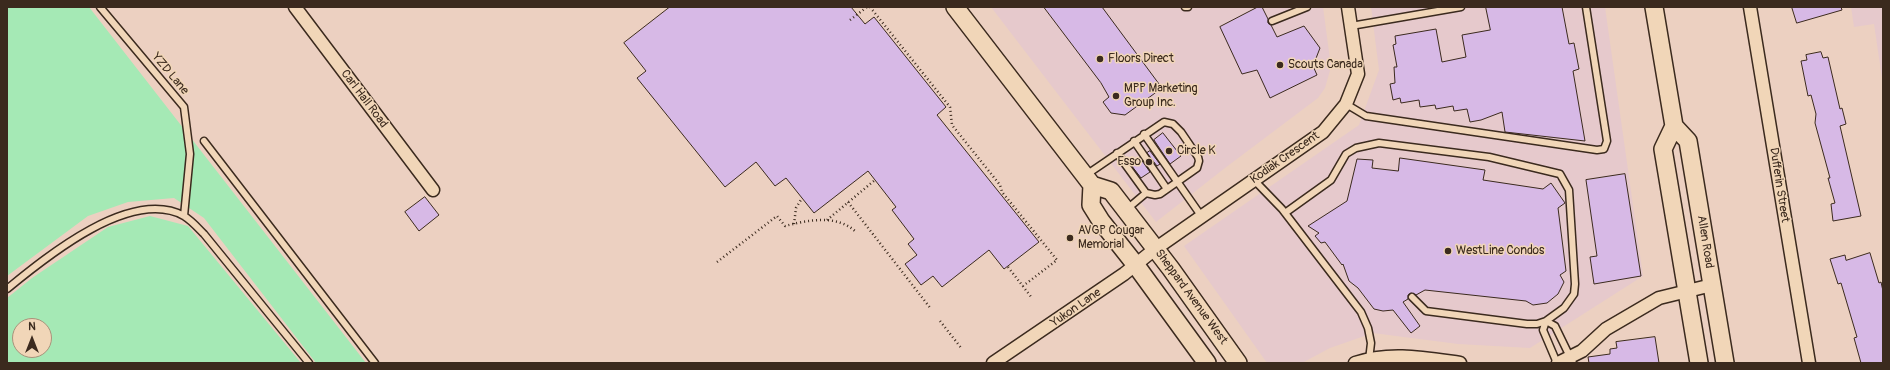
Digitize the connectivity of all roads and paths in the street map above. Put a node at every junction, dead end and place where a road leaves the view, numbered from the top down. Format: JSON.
{"nodes":[{"id":1,"x":100,"y":7,"type":"edge"},
{"id":2,"x":294,"y":7,"type":"edge"},
{"id":3,"x":867,"y":7,"type":"edge"},
{"id":4,"x":870,"y":7,"type":"edge"},
{"id":5,"x":955,"y":7,"type":"edge"},
{"id":6,"x":1185,"y":7,"type":"edge"},
{"id":7,"x":1188,"y":7,"type":"edge"},
{"id":8,"x":1307,"y":7,"type":"edge"},
{"id":9,"x":1348,"y":7,"type":"edge"},
{"id":10,"x":1461,"y":7,"type":"edge"},
{"id":11,"x":1586,"y":7,"type":"edge"},
{"id":12,"x":1654,"y":7,"type":"edge"},
{"id":13,"x":1750,"y":7,"type":"edge"},
{"id":14,"x":850,"y":20,"type":"dead end"},
{"id":15,"x":1272,"y":21,"type":"dead end"},
{"id":16,"x":1351,"y":26,"type":"junction"},
{"id":17,"x":1346,"y":104,"type":"junction"},
{"id":18,"x":1674,"y":126,"type":"junction"},
{"id":19,"x":1144,"y":134,"type":"junction"},
{"id":20,"x":204,"y":141,"type":"dead end"},
{"id":21,"x":1134,"y":141,"type":"junction"},
{"id":22,"x":1117,"y":153,"type":"junction"},
{"id":23,"x":875,"y":180,"type":"dead end"},
{"id":24,"x":1088,"y":180,"type":"junction"},
{"id":25,"x":1254,"y":180,"type":"junction"},
{"id":26,"x":1177,"y":182,"type":"junction"},
{"id":27,"x":1167,"y":189,"type":"junction"},
{"id":28,"x":432,"y":190,"type":"dead end"},
{"id":29,"x":1146,"y":194,"type":"junction"},
{"id":30,"x":802,"y":198,"type":"dead end"},
{"id":31,"x":848,"y":202,"type":"junction"},
{"id":32,"x":1125,"y":210,"type":"junction"},
{"id":33,"x":1285,"y":213,"type":"junction"},
{"id":34,"x":184,"y":216,"type":"junction"},
{"id":35,"x":1202,"y":217,"type":"junction"},
{"id":36,"x":827,"y":220,"type":"junction"},
{"id":37,"x":794,"y":224,"type":"junction"},
{"id":38,"x":856,"y":232,"type":"dead end"},
{"id":39,"x":1155,"y":249,"type":"junction"},
{"id":40,"x":717,"y":262,"type":"dead end"},
{"id":41,"x":1135,"y":264,"type":"junction"},
{"id":42,"x":1008,"y":267,"type":"dead end"},
{"id":43,"x":1712,"y":285,"type":"junction"},
{"id":44,"x":1023,"y":286,"type":"junction"},
{"id":45,"x":7,"y":289,"type":"edge"},
{"id":46,"x":1686,"y":290,"type":"junction"},
{"id":47,"x":1412,"y":297,"type":"dead end"},
{"id":48,"x":1032,"y":298,"type":"dead end"},
{"id":49,"x":931,"y":309,"type":"dead end"},
{"id":50,"x":940,"y":321,"type":"dead end"},
{"id":51,"x":1546,"y":321,"type":"junction"},
{"id":52,"x":962,"y":349,"type":"dead end"},
{"id":53,"x":1572,"y":360,"type":"edge"},
{"id":54,"x":1369,"y":361,"type":"edge"},
{"id":55,"x":309,"y":363,"type":"edge"},
{"id":56,"x":375,"y":363,"type":"edge"},
{"id":57,"x":994,"y":363,"type":"edge"},
{"id":58,"x":1207,"y":363,"type":"edge"},
{"id":59,"x":1238,"y":363,"type":"edge"},
{"id":60,"x":1355,"y":363,"type":"edge"},
{"id":61,"x":1460,"y":363,"type":"edge"},
{"id":62,"x":1557,"y":363,"type":"edge"},
{"id":63,"x":1699,"y":363,"type":"edge"},
{"id":64,"x":1725,"y":363,"type":"edge"},
{"id":65,"x":1809,"y":363,"type":"edge"}],
"edges":[{"from":1,"to":34,"type":"lane","name":"YZD Lane"},
{"from":2,"to":28,"type":"street","name":"Carl Hall Road"},
{"from":3,"to":14,"type":"path"},
{"from":4,"to":44,"type":"path"},
{"from":5,"to":24,"type":"main road"},
{"from":6,"to":7,"type":"lane"},
{"from":8,"to":15,"type":"lane"},
{"from":9,"to":16,"type":"street","name":"Kodiak Crescent"},
{"from":10,"to":16,"type":"lane"},
{"from":11,"to":17,"type":"lane"},
{"from":12,"to":18,"type":"main road"},
{"from":13,"to":65,"type":"street","name":"Dufferin Street"},
{"from":16,"to":17,"type":"street","name":"Kodiak Crescent"},
{"from":17,"to":25,"type":"street","name":"Kodiak Crescent"},
{"from":18,"to":43,"type":"main road","name":"Allen Road"},
{"from":18,"to":46,"type":"main road"},
{"from":19,"to":21,"type":"lane"},
{"from":19,"to":26,"type":"lane"},
{"from":19,"to":26,"type":"lane"},
{"from":20,"to":56,"type":"lane"},
{"from":21,"to":22,"type":"lane"},
{"from":21,"to":27,"type":"lane"},
{"from":22,"to":24,"type":"lane"},
{"from":22,"to":29,"type":"lane"},
{"from":23,"to":31,"type":"path"},
{"from":24,"to":32,"type":"main road","name":"Sheppard Avenue West"},
{"from":24,"to":41,"type":"main road"},
{"from":25,"to":33,"type":"lane"},
{"from":25,"to":35,"type":"street","name":"Kodiak Crescent"},
{"from":26,"to":27,"type":"lane"},
{"from":26,"to":35,"type":"lane"},
{"from":27,"to":29,"type":"lane"},
{"from":29,"to":32,"type":"lane"},
{"from":30,"to":37,"type":"path"},
{"from":31,"to":36,"type":"path"},
{"from":31,"to":49,"type":"path"},
{"from":32,"to":39,"type":"main road","name":"Sheppard Avenue West"},
{"from":33,"to":51,"type":"lane"},
{"from":33,"to":54,"type":"lane"},
{"from":34,"to":45,"type":"lane"},
{"from":34,"to":55,"type":"lane"},
{"from":35,"to":39,"type":"street","name":"Kodiak Crescent"},
{"from":36,"to":37,"type":"path"},
{"from":36,"to":38,"type":"path"},
{"from":37,"to":40,"type":"path"},
{"from":39,"to":41,"type":"street","name":"Yukon Lane"},
{"from":39,"to":59,"type":"main road","name":"Sheppard Avenue West"},
{"from":41,"to":57,"type":"street","name":"Yukon Lane"},
{"from":41,"to":58,"type":"main road"},
{"from":42,"to":44,"type":"path"},
{"from":43,"to":46,"type":"street"},
{"from":43,"to":64,"type":"main road","name":"Allen Road"},
{"from":44,"to":48,"type":"path"},
{"from":46,"to":53,"type":"street"},
{"from":46,"to":63,"type":"main road"},
{"from":47,"to":51,"type":"lane"},
{"from":50,"to":52,"type":"path"},
{"from":51,"to":53,"type":"lane"},
{"from":51,"to":62,"type":"lane"},
{"from":53,"to":62,"type":"street"},
{"from":54,"to":60,"type":"street"},
{"from":54,"to":61,"type":"street"}]}
